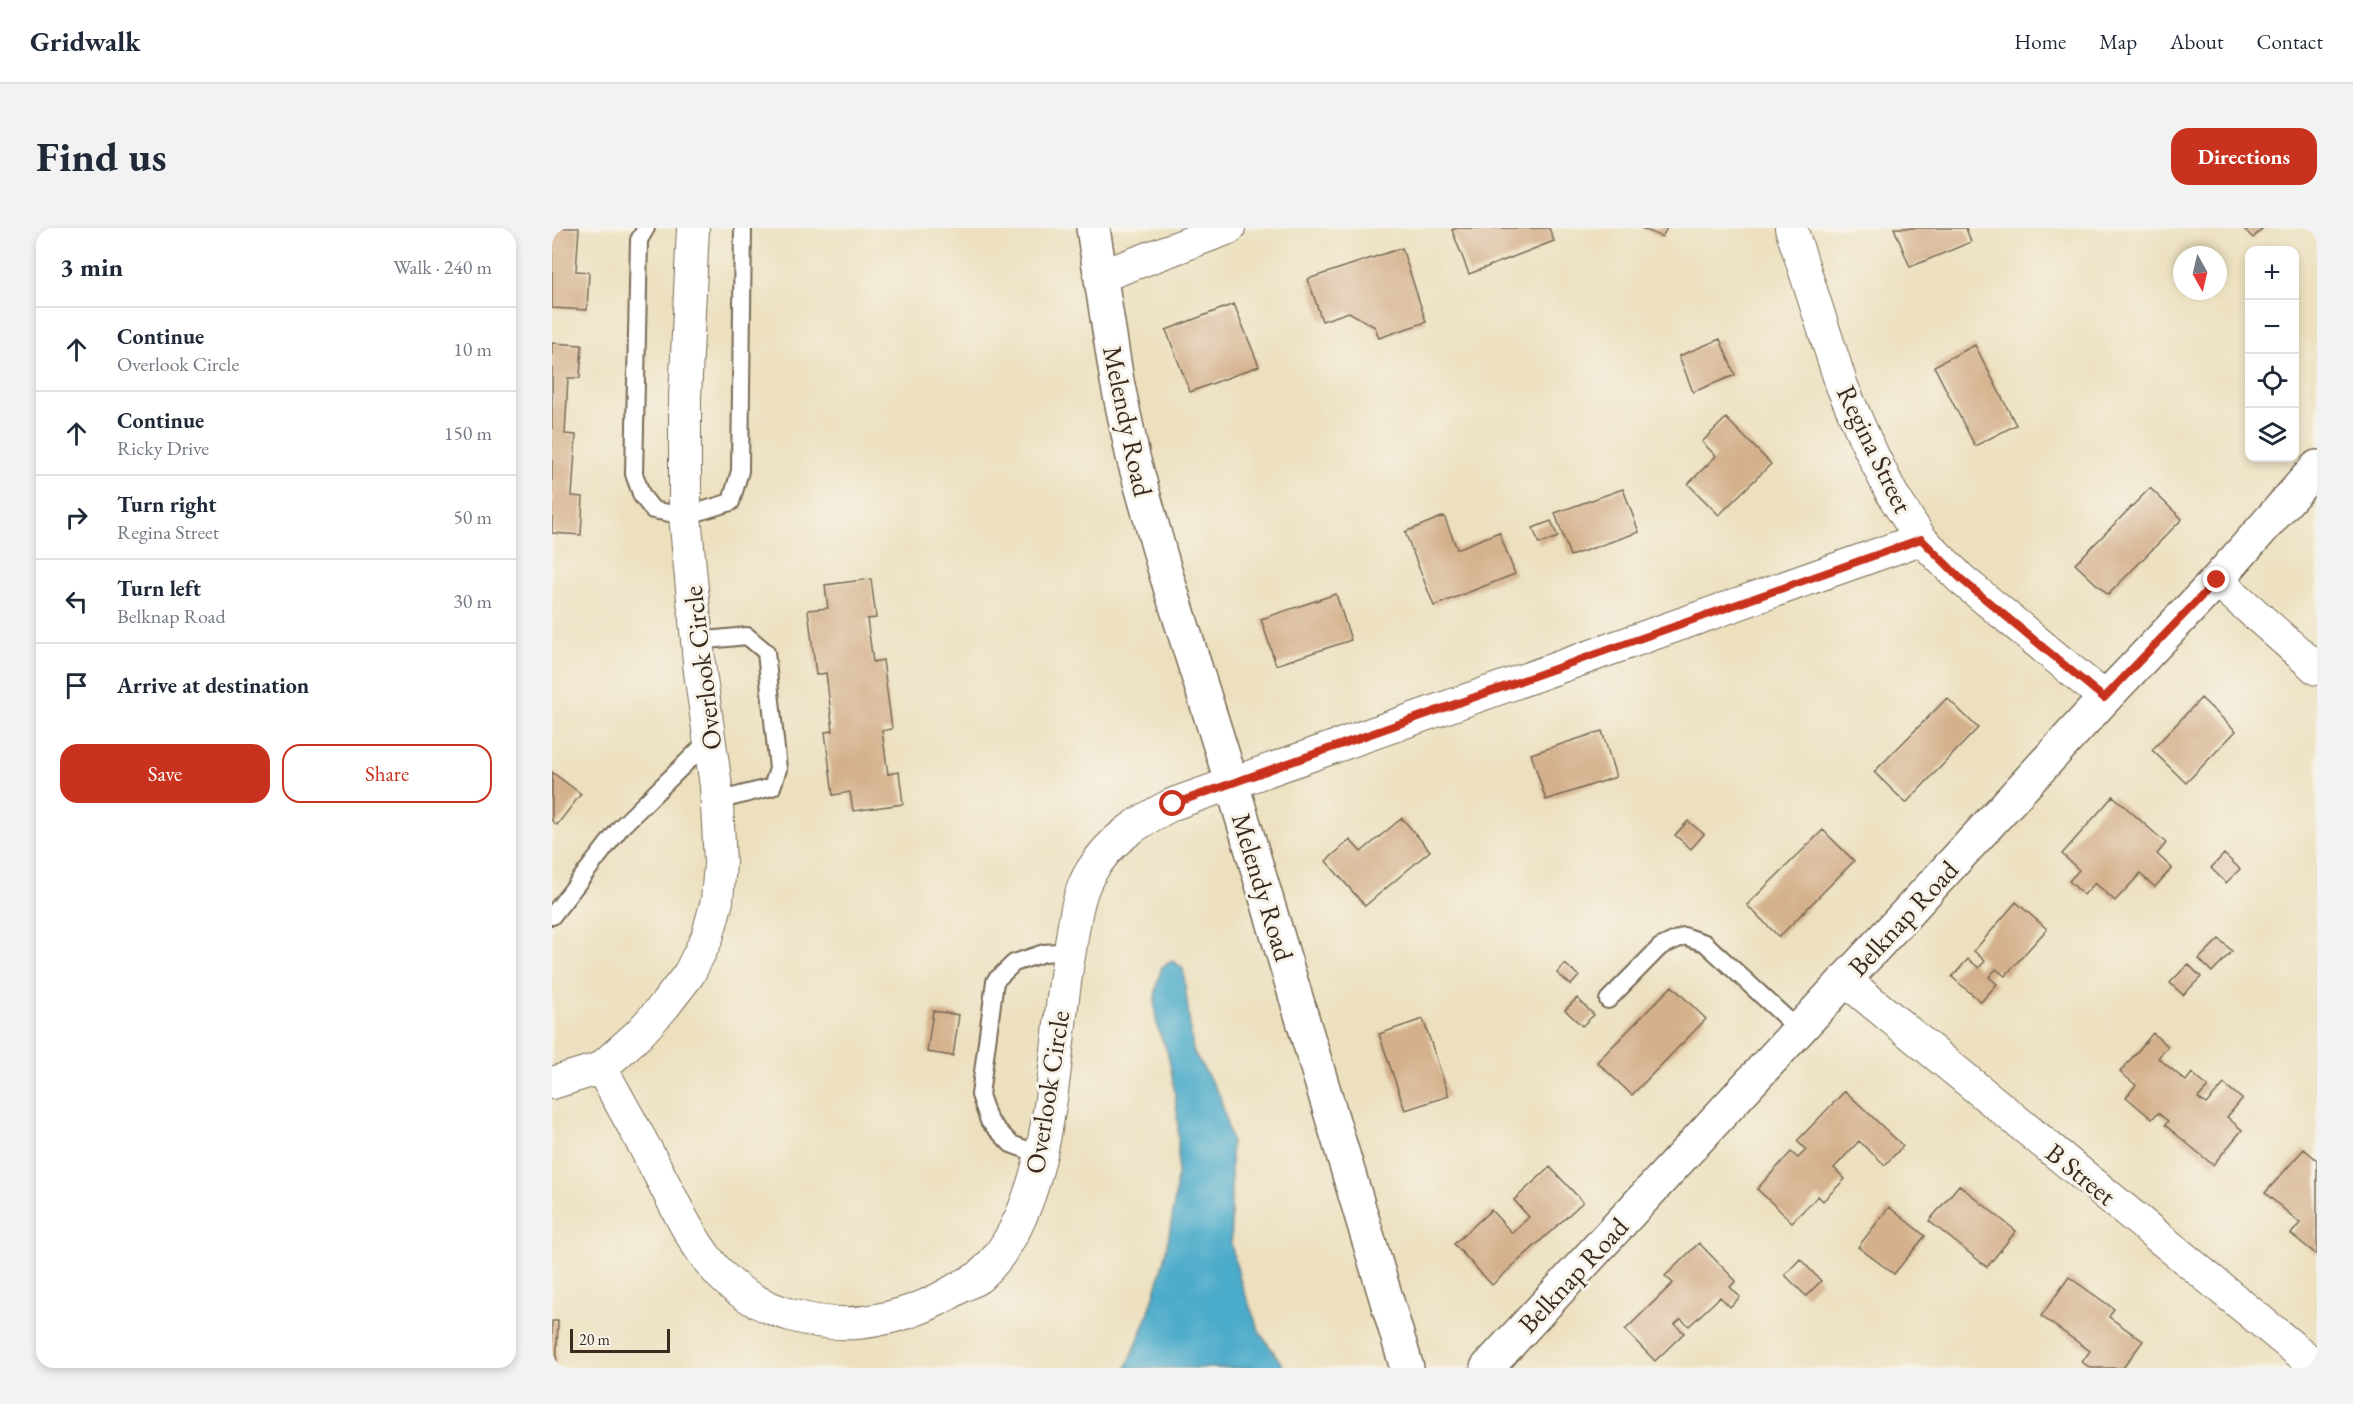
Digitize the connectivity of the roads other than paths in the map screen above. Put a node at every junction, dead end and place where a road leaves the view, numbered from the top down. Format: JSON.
{"nodes":[{"id":1,"x":646,"y":228,"type":"edge"},
{"id":2,"x":693,"y":228,"type":"edge"},
{"id":3,"x":743,"y":228,"type":"edge"},
{"id":4,"x":1093,"y":228,"type":"edge"},
{"id":5,"x":1229,"y":228,"type":"edge"},
{"id":6,"x":1791,"y":228,"type":"edge"},
{"id":7,"x":1101,"y":276,"type":"junction"},
{"id":8,"x":2317,"y":467,"type":"edge"},
{"id":9,"x":685,"y":516,"type":"junction"},
{"id":10,"x":1921,"y":539,"type":"junction"},
{"id":11,"x":2217,"y":580,"type":"junction"},
{"id":12,"x":697,"y":641,"type":"junction"},
{"id":13,"x":2317,"y":669,"type":"edge"},
{"id":14,"x":2104,"y":698,"type":"junction"},
{"id":15,"x":709,"y":740,"type":"junction"},
{"id":16,"x":1232,"y":784,"type":"junction"},
{"id":17,"x":717,"y":801,"type":"junction"},
{"id":18,"x":552,"y":915,"type":"edge"},
{"id":19,"x":1070,"y":951,"type":"junction"},
{"id":20,"x":1845,"y":980,"type":"junction"},
{"id":21,"x":1608,"y":1000,"type":"dead end"},
{"id":22,"x":1799,"y":1030,"type":"junction"},
{"id":23,"x":601,"y":1068,"type":"junction"},
{"id":24,"x":552,"y":1083,"type":"edge"},
{"id":25,"x":1041,"y":1155,"type":"junction"},
{"id":26,"x":2317,"y":1367,"type":"edge"},
{"id":27,"x":1407,"y":1368,"type":"edge"},
{"id":28,"x":1487,"y":1368,"type":"edge"}],
"edges":[{"from":1,"to":9,"type":"lane"},
{"from":2,"to":9,"type":"street","name":"Overlook Circle"},
{"from":3,"to":9,"type":"lane"},
{"from":4,"to":7,"type":"street","name":"Melendy Road"},
{"from":5,"to":7,"type":"street"},
{"from":6,"to":10,"type":"street","name":"Regina Street"},
{"from":7,"to":16,"type":"street","name":"Melendy Road"},
{"from":8,"to":11,"type":"street","name":"Belknap Road"},
{"from":9,"to":12,"type":"street","name":"Overlook Circle"},
{"from":10,"to":14,"type":"street","name":"Regina Street"},
{"from":10,"to":16,"type":"street","name":"Overlook Circle"},
{"from":11,"to":13,"type":"street"},
{"from":11,"to":14,"type":"street","name":"Belknap Road"},
{"from":12,"to":15,"type":"street","name":"Overlook Circle"},
{"from":12,"to":17,"type":"lane"},
{"from":14,"to":20,"type":"street","name":"Belknap Road"},
{"from":15,"to":17,"type":"street","name":"Overlook Circle"},
{"from":15,"to":18,"type":"lane"},
{"from":16,"to":19,"type":"street","name":"Overlook Circle"},
{"from":16,"to":27,"type":"street","name":"Melendy Road"},
{"from":17,"to":23,"type":"street","name":"Overlook Circle"},
{"from":19,"to":25,"type":"street","name":"Overlook Circle"},
{"from":19,"to":25,"type":"lane"},
{"from":20,"to":22,"type":"street","name":"Belknap Road"},
{"from":20,"to":26,"type":"street","name":"B Street"},
{"from":21,"to":22,"type":"lane"},
{"from":22,"to":28,"type":"street","name":"Belknap Road"},
{"from":23,"to":24,"type":"street","name":"Overlook Circle"},
{"from":23,"to":25,"type":"street","name":"Overlook Circle"}]}
